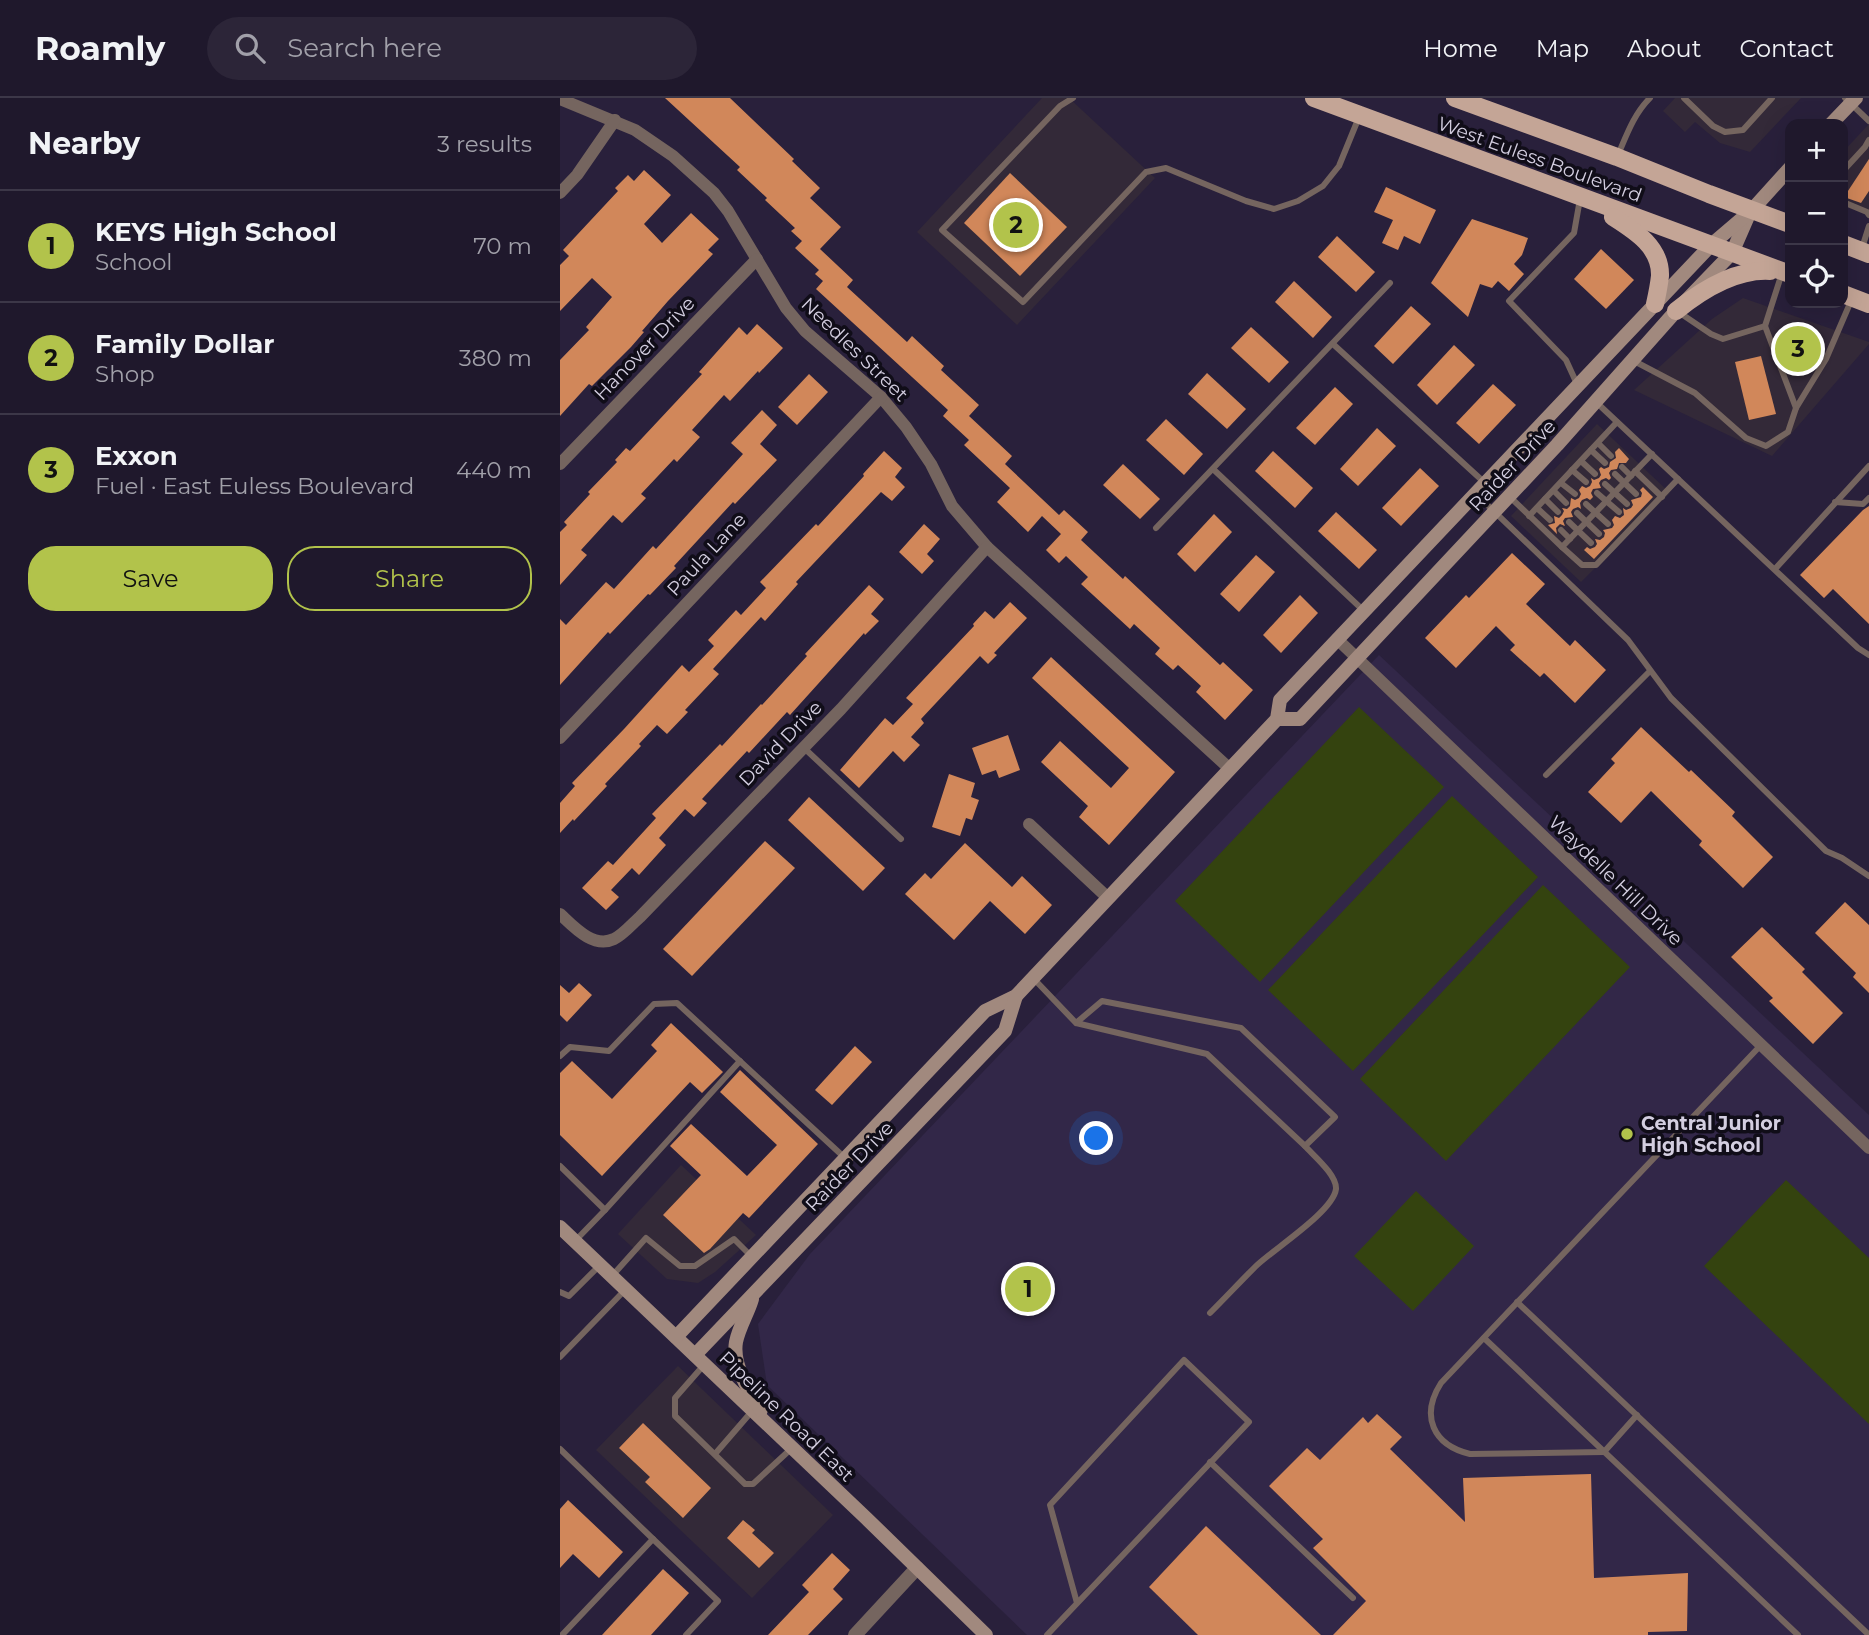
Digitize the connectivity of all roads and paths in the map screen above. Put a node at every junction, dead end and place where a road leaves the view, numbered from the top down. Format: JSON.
{"nodes":[{"id":1,"x":1073,"y":98,"type":"edge"},
{"id":2,"x":1314,"y":98,"type":"edge"},
{"id":3,"x":1455,"y":98,"type":"edge"},
{"id":4,"x":1650,"y":98,"type":"edge"},
{"id":5,"x":1772,"y":98,"type":"edge"},
{"id":6,"x":560,"y":99,"type":"edge"},
{"id":7,"x":1686,"y":99,"type":"edge"},
{"id":8,"x":1851,"y":100,"type":"edge"},
{"id":9,"x":1359,"y":115,"type":"junction"},
{"id":10,"x":1835,"y":119,"type":"edge"},
{"id":11,"x":615,"y":120,"type":"junction"},
{"id":12,"x":1869,"y":121,"type":"edge"},
{"id":13,"x":1869,"y":140,"type":"edge"},
{"id":14,"x":1617,"y":157,"type":"junction"},
{"id":15,"x":1848,"y":166,"type":"edge"},
{"id":16,"x":1785,"y":174,"type":"edge"},
{"id":17,"x":560,"y":193,"type":"edge"},
{"id":18,"x":1580,"y":197,"type":"junction"},
{"id":19,"x":1848,"y":204,"type":"edge"},
{"id":20,"x":1752,"y":210,"type":"junction"},
{"id":21,"x":1869,"y":215,"type":"edge"},
{"id":22,"x":1785,"y":222,"type":"edge"},
{"id":23,"x":1869,"y":226,"type":"edge"},
{"id":24,"x":1711,"y":245,"type":"junction"},
{"id":25,"x":1846,"y":245,"type":"edge"},
{"id":26,"x":1865,"y":252,"type":"edge"},
{"id":27,"x":1732,"y":253,"type":"junction"},
{"id":28,"x":757,"y":259,"type":"junction"},
{"id":29,"x":1785,"y":273,"type":"edge"},
{"id":30,"x":1785,"y":273,"type":"edge"},
{"id":31,"x":1785,"y":276,"type":"edge"},
{"id":32,"x":1390,"y":283,"type":"dead end"},
{"id":33,"x":1855,"y":299,"type":"edge"},
{"id":34,"x":1655,"y":304,"type":"junction"},
{"id":35,"x":1676,"y":311,"type":"junction"},
{"id":36,"x":1765,"y":326,"type":"junction"},
{"id":37,"x":1332,"y":344,"type":"junction"},
{"id":38,"x":1634,"y":361,"type":"junction"},
{"id":39,"x":1578,"y":386,"type":"junction"},
{"id":40,"x":881,"y":397,"type":"junction"},
{"id":41,"x":1596,"y":402,"type":"junction"},
{"id":42,"x":1796,"y":408,"type":"junction"},
{"id":43,"x":1617,"y":422,"type":"junction"},
{"id":44,"x":1598,"y":443,"type":"junction"},
{"id":45,"x":1591,"y":450,"type":"junction"},
{"id":46,"x":1652,"y":454,"type":"junction"},
{"id":47,"x":1611,"y":456,"type":"dead end"},
{"id":48,"x":1581,"y":461,"type":"junction"},
{"id":49,"x":1605,"y":463,"type":"dead end"},
{"id":50,"x":560,"y":464,"type":"edge"},
{"id":51,"x":1869,"y":466,"type":"edge"},
{"id":52,"x":1622,"y":467,"type":"dead end"},
{"id":53,"x":1213,"y":468,"type":"junction"},
{"id":54,"x":1572,"y":470,"type":"junction"},
{"id":55,"x":1595,"y":474,"type":"dead end"},
{"id":56,"x":1615,"y":474,"type":"dead end"},
{"id":57,"x":1633,"y":474,"type":"junction"},
{"id":58,"x":1678,"y":479,"type":"junction"},
{"id":59,"x":1586,"y":482,"type":"dead end"},
{"id":60,"x":1624,"y":482,"type":"junction"},
{"id":61,"x":1561,"y":483,"type":"junction"},
{"id":62,"x":1605,"y":484,"type":"dead end"},
{"id":63,"x":1480,"y":489,"type":"junction"},
{"id":64,"x":1554,"y":491,"type":"junction"},
{"id":65,"x":1597,"y":493,"type":"dead end"},
{"id":66,"x":1615,"y":493,"type":"junction"},
{"id":67,"x":1575,"y":494,"type":"dead end"},
{"id":68,"x":1636,"y":494,"type":"dead end"},
{"id":69,"x":1509,"y":496,"type":"junction"},
{"id":70,"x":1661,"y":497,"type":"junction"},
{"id":71,"x":1869,"y":498,"type":"edge"},
{"id":72,"x":1545,"y":499,"type":"junction"},
{"id":73,"x":1606,"y":501,"type":"junction"},
{"id":74,"x":1835,"y":502,"type":"junction"},
{"id":75,"x":1566,"y":503,"type":"dead end"},
{"id":76,"x":1627,"y":504,"type":"dead end"},
{"id":77,"x":1586,"y":505,"type":"dead end"},
{"id":78,"x":1537,"y":508,"type":"junction"},
{"id":79,"x":1494,"y":512,"type":"junction"},
{"id":80,"x":1558,"y":512,"type":"dead end"},
{"id":81,"x":1577,"y":513,"type":"dead end"},
{"id":82,"x":1594,"y":513,"type":"junction"},
{"id":83,"x":1619,"y":513,"type":"dead end"},
{"id":84,"x":1529,"y":516,"type":"junction"},
{"id":85,"x":1550,"y":520,"type":"dead end"},
{"id":86,"x":1569,"y":522,"type":"dead end"},
{"id":87,"x":1586,"y":522,"type":"junction"},
{"id":88,"x":1608,"y":524,"type":"dead end"},
{"id":89,"x":1156,"y":528,"type":"dead end"},
{"id":90,"x":1561,"y":530,"type":"dead end"},
{"id":91,"x":1578,"y":531,"type":"junction"},
{"id":92,"x":1599,"y":534,"type":"dead end"},
{"id":93,"x":1570,"y":539,"type":"junction"},
{"id":94,"x":1591,"y":542,"type":"dead end"},
{"id":95,"x":987,"y":547,"type":"junction"},
{"id":96,"x":1562,"y":547,"type":"junction"},
{"id":97,"x":1775,"y":569,"type":"junction"},
{"id":98,"x":1364,"y":611,"type":"junction"},
{"id":99,"x":1337,"y":639,"type":"junction"},
{"id":100,"x":1869,"y":655,"type":"edge"},
{"id":101,"x":1357,"y":658,"type":"junction"},
{"id":102,"x":1650,"y":671,"type":"junction"},
{"id":103,"x":1277,"y":719,"type":"junction"},
{"id":104,"x":560,"y":738,"type":"edge"},
{"id":105,"x":803,"y":747,"type":"junction"},
{"id":106,"x":1230,"y":769,"type":"junction"},
{"id":107,"x":1546,"y":775,"type":"dead end"},
{"id":108,"x":1029,"y":824,"type":"dead end"},
{"id":109,"x":901,"y":839,"type":"dead end"},
{"id":110,"x":1869,"y":876,"type":"edge"},
{"id":111,"x":1108,"y":898,"type":"junction"},
{"id":112,"x":560,"y":914,"type":"edge"},
{"id":113,"x":1033,"y":978,"type":"junction"},
{"id":114,"x":1016,"y":996,"type":"junction"},
{"id":115,"x":1076,"y":1023,"type":"junction"},
{"id":116,"x":1761,"y":1045,"type":"junction"},
{"id":117,"x":560,"y":1056,"type":"edge"},
{"id":118,"x":740,"y":1061,"type":"junction"},
{"id":119,"x":1305,"y":1146,"type":"junction"},
{"id":120,"x":1869,"y":1148,"type":"edge"},
{"id":121,"x":845,"y":1158,"type":"junction"},
{"id":122,"x":560,"y":1166,"type":"edge"},
{"id":123,"x":797,"y":1209,"type":"junction"},
{"id":124,"x":605,"y":1210,"type":"junction"},
{"id":125,"x":560,"y":1227,"type":"edge"},
{"id":126,"x":816,"y":1227,"type":"junction"},
{"id":127,"x":575,"y":1241,"type":"junction"},
{"id":128,"x":751,"y":1257,"type":"junction"},
{"id":129,"x":600,"y":1265,"type":"junction"},
{"id":130,"x":612,"y":1276,"type":"junction"},
{"id":131,"x":625,"y":1289,"type":"junction"},
{"id":132,"x":755,"y":1291,"type":"junction"},
{"id":133,"x":560,"y":1292,"type":"edge"},
{"id":134,"x":1517,"y":1302,"type":"junction"},
{"id":135,"x":1210,"y":1313,"type":"dead end"},
{"id":136,"x":676,"y":1338,"type":"junction"},
{"id":137,"x":1484,"y":1338,"type":"junction"},
{"id":138,"x":560,"y":1357,"type":"edge"},
{"id":139,"x":700,"y":1360,"type":"junction"},
{"id":140,"x":753,"y":1410,"type":"junction"},
{"id":141,"x":1637,"y":1415,"type":"junction"},
{"id":142,"x":775,"y":1432,"type":"junction"},
{"id":143,"x":792,"y":1448,"type":"junction"},
{"id":144,"x":560,"y":1449,"type":"edge"},
{"id":145,"x":1604,"y":1451,"type":"junction"},
{"id":146,"x":715,"y":1454,"type":"junction"},
{"id":147,"x":1210,"y":1462,"type":"junction"},
{"id":148,"x":653,"y":1539,"type":"junction"},
{"id":149,"x":917,"y":1568,"type":"junction"},
{"id":150,"x":1353,"y":1598,"type":"dead end"},
{"id":151,"x":1077,"y":1603,"type":"junction"},
{"id":152,"x":562,"y":1635,"type":"edge"},
{"id":153,"x":687,"y":1635,"type":"edge"},
{"id":154,"x":855,"y":1635,"type":"edge"},
{"id":155,"x":986,"y":1635,"type":"edge"},
{"id":156,"x":1047,"y":1635,"type":"edge"},
{"id":157,"x":1798,"y":1635,"type":"edge"},
{"id":158,"x":1869,"y":1635,"type":"edge"}],
"edges":[{"from":1,"to":9,"type":"lane"},
{"from":2,"to":9,"type":"main road","name":"West Euless Boulevard"},
{"from":3,"to":14,"type":"main road","name":"West Euless Boulevard"},
{"from":4,"to":14,"type":"lane"},
{"from":5,"to":7,"type":"lane"},
{"from":6,"to":11,"type":"street","name":"Needles Street"},
{"from":8,"to":10,"type":"main road"},
{"from":8,"to":12,"type":"lane"},
{"from":9,"to":18,"type":"main road","name":"West Euless Boulevard"},
{"from":11,"to":17,"type":"street"},
{"from":11,"to":28,"type":"street","name":"Needles Street"},
{"from":13,"to":15,"type":"lane"},
{"from":14,"to":20,"type":"main road","name":"West Euless Boulevard"},
{"from":16,"to":20,"type":"main road","name":"Raider Drive"},
{"from":18,"to":24,"type":"main road","name":"West Euless Boulevard"},
{"from":18,"to":34,"type":"main road"},
{"from":18,"to":39,"type":"lane"},
{"from":19,"to":21,"type":"lane"},
{"from":20,"to":22,"type":"main road","name":"West Euless Boulevard"},
{"from":20,"to":24,"type":"main road","name":"Raider Drive"},
{"from":20,"to":27,"type":"main road","name":"Raider Drive"},
{"from":23,"to":26,"type":"lane"},
{"from":24,"to":27,"type":"main road","name":"West Euless Boulevard"},
{"from":24,"to":34,"type":"main road","name":"Raider Drive"},
{"from":25,"to":26,"type":"main road"},
{"from":27,"to":29,"type":"main road","name":"West Euless Boulevard"},
{"from":27,"to":35,"type":"main road","name":"Raider Drive"},
{"from":28,"to":40,"type":"street","name":"Needles Street"},
{"from":28,"to":50,"type":"street","name":"Hanover Drive"},
{"from":30,"to":35,"type":"main road"},
{"from":31,"to":36,"type":"lane"},
{"from":32,"to":37,"type":"lane"},
{"from":33,"to":42,"type":"lane"},
{"from":34,"to":39,"type":"main road","name":"Raider Drive"},
{"from":35,"to":36,"type":"lane"},
{"from":35,"to":38,"type":"main road","name":"Raider Drive"},
{"from":36,"to":42,"type":"lane"},
{"from":37,"to":53,"type":"lane"},
{"from":37,"to":63,"type":"lane"},
{"from":38,"to":41,"type":"main road","name":"Raider Drive"},
{"from":38,"to":42,"type":"lane"},
{"from":39,"to":41,"type":"main road"},
{"from":39,"to":63,"type":"main road","name":"Raider Drive"},
{"from":40,"to":95,"type":"street","name":"Needles Street"},
{"from":40,"to":104,"type":"street","name":"Paula Lane"},
{"from":41,"to":43,"type":"lane"},
{"from":41,"to":69,"type":"main road","name":"Raider Drive"},
{"from":43,"to":44,"type":"lane"},
{"from":43,"to":46,"type":"lane"},
{"from":44,"to":45,"type":"lane"},
{"from":44,"to":47,"type":"lane"},
{"from":45,"to":48,"type":"lane"},
{"from":45,"to":49,"type":"lane"},
{"from":46,"to":57,"type":"lane"},
{"from":46,"to":58,"type":"lane"},
{"from":48,"to":54,"type":"lane"},
{"from":48,"to":55,"type":"lane"},
{"from":51,"to":74,"type":"lane"},
{"from":52,"to":57,"type":"lane"},
{"from":53,"to":89,"type":"lane"},
{"from":53,"to":98,"type":"lane"},
{"from":54,"to":59,"type":"lane"},
{"from":54,"to":61,"type":"lane"},
{"from":56,"to":60,"type":"lane"},
{"from":57,"to":60,"type":"lane"},
{"from":57,"to":70,"type":"lane"},
{"from":58,"to":70,"type":"lane"},
{"from":58,"to":97,"type":"lane"},
{"from":60,"to":66,"type":"lane"},
{"from":60,"to":68,"type":"lane"},
{"from":61,"to":64,"type":"lane"},
{"from":61,"to":67,"type":"lane"},
{"from":62,"to":66,"type":"lane"},
{"from":63,"to":79,"type":"lane"},
{"from":63,"to":98,"type":"main road","name":"Raider Drive"},
{"from":64,"to":72,"type":"lane"},
{"from":64,"to":75,"type":"lane"},
{"from":65,"to":73,"type":"lane"},
{"from":66,"to":73,"type":"lane"},
{"from":66,"to":76,"type":"lane"},
{"from":69,"to":79,"type":"main road","name":"Raider Drive"},
{"from":69,"to":84,"type":"lane"},
{"from":70,"to":96,"type":"lane"},
{"from":71,"to":74,"type":"lane"},
{"from":72,"to":78,"type":"lane"},
{"from":72,"to":80,"type":"lane"},
{"from":73,"to":82,"type":"lane"},
{"from":73,"to":83,"type":"lane"},
{"from":74,"to":97,"type":"lane"},
{"from":77,"to":82,"type":"lane"},
{"from":78,"to":84,"type":"lane"},
{"from":78,"to":85,"type":"lane"},
{"from":79,"to":101,"type":"main road","name":"Raider Drive"},
{"from":79,"to":102,"type":"lane"},
{"from":81,"to":87,"type":"lane"},
{"from":82,"to":87,"type":"lane"},
{"from":82,"to":88,"type":"lane"},
{"from":84,"to":96,"type":"lane"},
{"from":86,"to":91,"type":"lane"},
{"from":87,"to":91,"type":"lane"},
{"from":87,"to":92,"type":"lane"},
{"from":90,"to":93,"type":"lane"},
{"from":91,"to":93,"type":"lane"},
{"from":91,"to":94,"type":"lane"},
{"from":93,"to":96,"type":"lane"},
{"from":95,"to":105,"type":"street","name":"David Drive"},
{"from":95,"to":106,"type":"street","name":"Needles Street"},
{"from":97,"to":100,"type":"lane"},
{"from":98,"to":99,"type":"main road","name":"Raider Drive"},
{"from":99,"to":101,"type":"street","name":"Waydelle Hill Drive"},
{"from":99,"to":103,"type":"main road","name":"Raider Drive"},
{"from":101,"to":103,"type":"main road","name":"Raider Drive"},
{"from":101,"to":116,"type":"street","name":"Waydelle Hill Drive"},
{"from":102,"to":107,"type":"lane"},
{"from":102,"to":110,"type":"lane"},
{"from":103,"to":106,"type":"main road","name":"Raider Drive"},
{"from":105,"to":109,"type":"lane"},
{"from":105,"to":112,"type":"street","name":"David Drive"},
{"from":106,"to":111,"type":"main road","name":"Raider Drive"},
{"from":108,"to":111,"type":"street"},
{"from":111,"to":113,"type":"main road","name":"Raider Drive"},
{"from":113,"to":114,"type":"main road","name":"Raider Drive"},
{"from":113,"to":115,"type":"lane"},
{"from":114,"to":121,"type":"main road","name":"Raider Drive"},
{"from":114,"to":126,"type":"main road","name":"Raider Drive"},
{"from":115,"to":119,"type":"lane"},
{"from":115,"to":119,"type":"lane"},
{"from":116,"to":120,"type":"street","name":"Waydelle Hill Drive"},
{"from":116,"to":134,"type":"lane"},
{"from":117,"to":118,"type":"lane"},
{"from":118,"to":121,"type":"lane"},
{"from":118,"to":124,"type":"lane"},
{"from":119,"to":135,"type":"lane"},
{"from":121,"to":123,"type":"main road","name":"Raider Drive"},
{"from":122,"to":124,"type":"lane"},
{"from":123,"to":126,"type":"main road"},
{"from":123,"to":128,"type":"main road","name":"Raider Drive"},
{"from":124,"to":127,"type":"lane"},
{"from":125,"to":127,"type":"main road","name":"Pipeline Road East"},
{"from":126,"to":132,"type":"main road","name":"Raider Drive"},
{"from":127,"to":129,"type":"main road","name":"Pipeline Road East"},
{"from":128,"to":130,"type":"lane"},
{"from":128,"to":136,"type":"main road","name":"Raider Drive"},
{"from":129,"to":130,"type":"main road","name":"Pipeline Road East"},
{"from":129,"to":133,"type":"lane"},
{"from":130,"to":131,"type":"main road","name":"Pipeline Road East"},
{"from":131,"to":136,"type":"main road","name":"Pipeline Road East"},
{"from":131,"to":138,"type":"lane"},
{"from":132,"to":139,"type":"main road","name":"Raider Drive"},
{"from":132,"to":142,"type":"main road"},
{"from":134,"to":137,"type":"lane"},
{"from":134,"to":141,"type":"lane"},
{"from":136,"to":139,"type":"main road","name":"Pipeline Road East"},
{"from":137,"to":145,"type":"lane"},
{"from":137,"to":145,"type":"lane"},
{"from":139,"to":140,"type":"main road","name":"Pipeline Road East"},
{"from":139,"to":146,"type":"lane"},
{"from":140,"to":142,"type":"main road","name":"Pipeline Road East"},
{"from":140,"to":146,"type":"lane"},
{"from":141,"to":145,"type":"lane"},
{"from":141,"to":158,"type":"lane"},
{"from":142,"to":143,"type":"main road","name":"Pipeline Road East"},
{"from":143,"to":146,"type":"lane"},
{"from":143,"to":149,"type":"main road","name":"Pipeline Road East"},
{"from":144,"to":148,"type":"lane"},
{"from":145,"to":157,"type":"lane"},
{"from":147,"to":150,"type":"lane"},
{"from":147,"to":151,"type":"lane"},
{"from":147,"to":151,"type":"lane"},
{"from":148,"to":152,"type":"lane"},
{"from":148,"to":153,"type":"lane"},
{"from":149,"to":154,"type":"street"},
{"from":149,"to":155,"type":"main road","name":"Pipeline Road East"},
{"from":151,"to":156,"type":"lane"}]}
